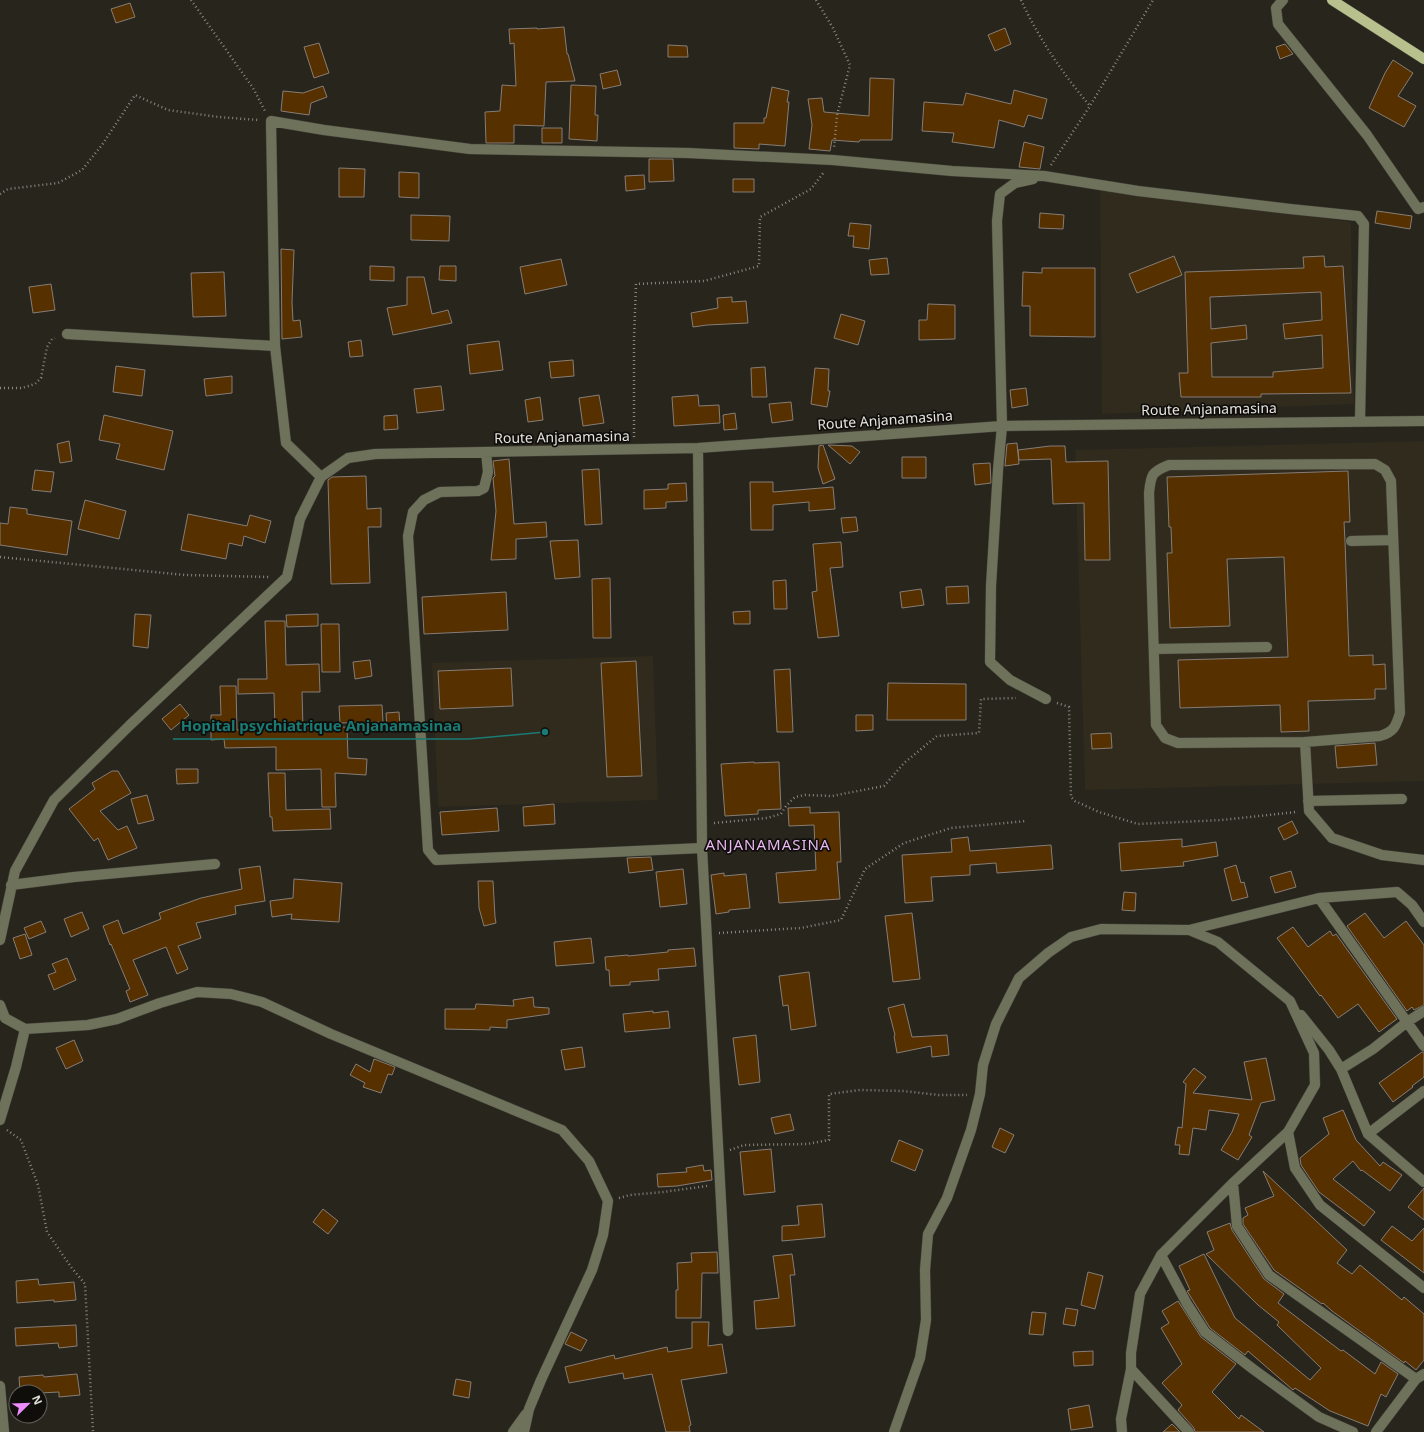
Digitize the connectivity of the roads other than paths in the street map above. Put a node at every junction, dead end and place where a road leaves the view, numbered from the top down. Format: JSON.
{"nodes":[{"id":1,"x":1283,"y":0,"type":"edge"},
{"id":2,"x":1332,"y":0,"type":"edge"},
{"id":3,"x":1424,"y":59,"type":"edge"},
{"id":4,"x":1044,"y":176,"type":"junction"},
{"id":5,"x":1424,"y":207,"type":"edge"},
{"id":6,"x":67,"y":334,"type":"road end"},
{"id":7,"x":275,"y":346,"type":"junction"},
{"id":8,"x":1360,"y":421,"type":"junction"},
{"id":9,"x":1424,"y":421,"type":"edge"},
{"id":10,"x":1002,"y":426,"type":"junction"},
{"id":11,"x":698,"y":448,"type":"junction"},
{"id":12,"x":486,"y":452,"type":"junction"},
{"id":13,"x":321,"y":477,"type":"junction"},
{"id":14,"x":1393,"y":540,"type":"junction"},
{"id":15,"x":1351,"y":542,"type":"dead end"},
{"id":16,"x":1267,"y":647,"type":"dead end"},
{"id":17,"x":1154,"y":649,"type":"junction"},
{"id":18,"x":1046,"y":699,"type":"road end"},
{"id":19,"x":1305,"y":742,"type":"junction"},
{"id":20,"x":1402,"y":799,"type":"dead end"},
{"id":21,"x":1308,"y":806,"type":"junction"},
{"id":22,"x":702,"y":848,"type":"junction"},
{"id":23,"x":1424,"y":860,"type":"edge"},
{"id":24,"x":216,"y":864,"type":"dead end"},
{"id":25,"x":11,"y":885,"type":"junction"},
{"id":26,"x":1319,"y":898,"type":"junction"},
{"id":27,"x":1424,"y":922,"type":"edge"},
{"id":28,"x":1189,"y":930,"type":"junction"},
{"id":29,"x":0,"y":940,"type":"edge"},
{"id":30,"x":1290,"y":1000,"type":"junction"},
{"id":31,"x":0,"y":1005,"type":"edge"},
{"id":32,"x":1424,"y":1011,"type":"edge"},
{"id":33,"x":1408,"y":1022,"type":"junction"},
{"id":34,"x":25,"y":1029,"type":"junction"},
{"id":35,"x":1424,"y":1046,"type":"edge"},
{"id":36,"x":1341,"y":1069,"type":"junction"},
{"id":37,"x":1424,"y":1091,"type":"edge"},
{"id":38,"x":3,"y":1124,"type":"edge"},
{"id":39,"x":1288,"y":1132,"type":"junction"},
{"id":40,"x":1368,"y":1134,"type":"junction"},
{"id":41,"x":1424,"y":1182,"type":"edge"},
{"id":42,"x":1232,"y":1183,"type":"junction"},
{"id":43,"x":1161,"y":1255,"type":"junction"},
{"id":44,"x":1424,"y":1288,"type":"edge"},
{"id":45,"x":728,"y":1331,"type":"dead end"},
{"id":46,"x":1131,"y":1369,"type":"junction"},
{"id":47,"x":1420,"y":1377,"type":"edge"},
{"id":48,"x":0,"y":1386,"type":"edge"},
{"id":49,"x":529,"y":1409,"type":"junction"},
{"id":50,"x":4,"y":1432,"type":"edge"},
{"id":51,"x":513,"y":1432,"type":"edge"},
{"id":52,"x":524,"y":1432,"type":"edge"},
{"id":53,"x":532,"y":1432,"type":"edge"},
{"id":54,"x":894,"y":1432,"type":"edge"},
{"id":55,"x":1122,"y":1432,"type":"edge"},
{"id":56,"x":1189,"y":1432,"type":"edge"},
{"id":57,"x":1353,"y":1432,"type":"edge"},
{"id":58,"x":1376,"y":1432,"type":"edge"}],
"edges":[{"from":1,"to":5,"type":"street"},
{"from":2,"to":3,"type":"main road"},
{"from":4,"to":7,"type":"street"},
{"from":4,"to":8,"type":"street"},
{"from":4,"to":10,"type":"street"},
{"from":6,"to":7,"type":"street"},
{"from":7,"to":13,"type":"street"},
{"from":8,"to":9,"type":"street","name":"Route Anjanamasina"},
{"from":8,"to":10,"type":"street","name":"Route Anjanamasina"},
{"from":10,"to":11,"type":"street","name":"Route Anjanamasina"},
{"from":10,"to":18,"type":"street"},
{"from":11,"to":12,"type":"street","name":"Route Anjanamasina"},
{"from":11,"to":22,"type":"street"},
{"from":12,"to":13,"type":"street","name":"Route Anjanamasina"},
{"from":12,"to":22,"type":"street"},
{"from":13,"to":25,"type":"street"},
{"from":14,"to":15,"type":"street"},
{"from":14,"to":17,"type":"street"},
{"from":14,"to":19,"type":"street"},
{"from":16,"to":17,"type":"street"},
{"from":17,"to":19,"type":"street"},
{"from":19,"to":21,"type":"street"},
{"from":20,"to":21,"type":"street"},
{"from":21,"to":23,"type":"street"},
{"from":22,"to":45,"type":"street"},
{"from":24,"to":25,"type":"street"},
{"from":25,"to":29,"type":"street"},
{"from":26,"to":27,"type":"street"},
{"from":26,"to":28,"type":"street"},
{"from":26,"to":33,"type":"street"},
{"from":28,"to":30,"type":"street"},
{"from":28,"to":54,"type":"street"},
{"from":30,"to":36,"type":"street"},
{"from":30,"to":39,"type":"street"},
{"from":31,"to":34,"type":"street"},
{"from":32,"to":33,"type":"street"},
{"from":33,"to":35,"type":"street"},
{"from":33,"to":36,"type":"street"},
{"from":34,"to":38,"type":"street"},
{"from":34,"to":49,"type":"street"},
{"from":36,"to":40,"type":"street"},
{"from":37,"to":40,"type":"street"},
{"from":39,"to":42,"type":"street"},
{"from":39,"to":44,"type":"street"},
{"from":40,"to":41,"type":"street"},
{"from":42,"to":43,"type":"street"},
{"from":42,"to":47,"type":"street"},
{"from":43,"to":46,"type":"street"},
{"from":43,"to":57,"type":"street"},
{"from":46,"to":55,"type":"street"},
{"from":46,"to":56,"type":"street"},
{"from":47,"to":58,"type":"street"},
{"from":48,"to":50,"type":"street"},
{"from":49,"to":51,"type":"street"},
{"from":49,"to":52,"type":"street"},
{"from":49,"to":53,"type":"street"}]}
